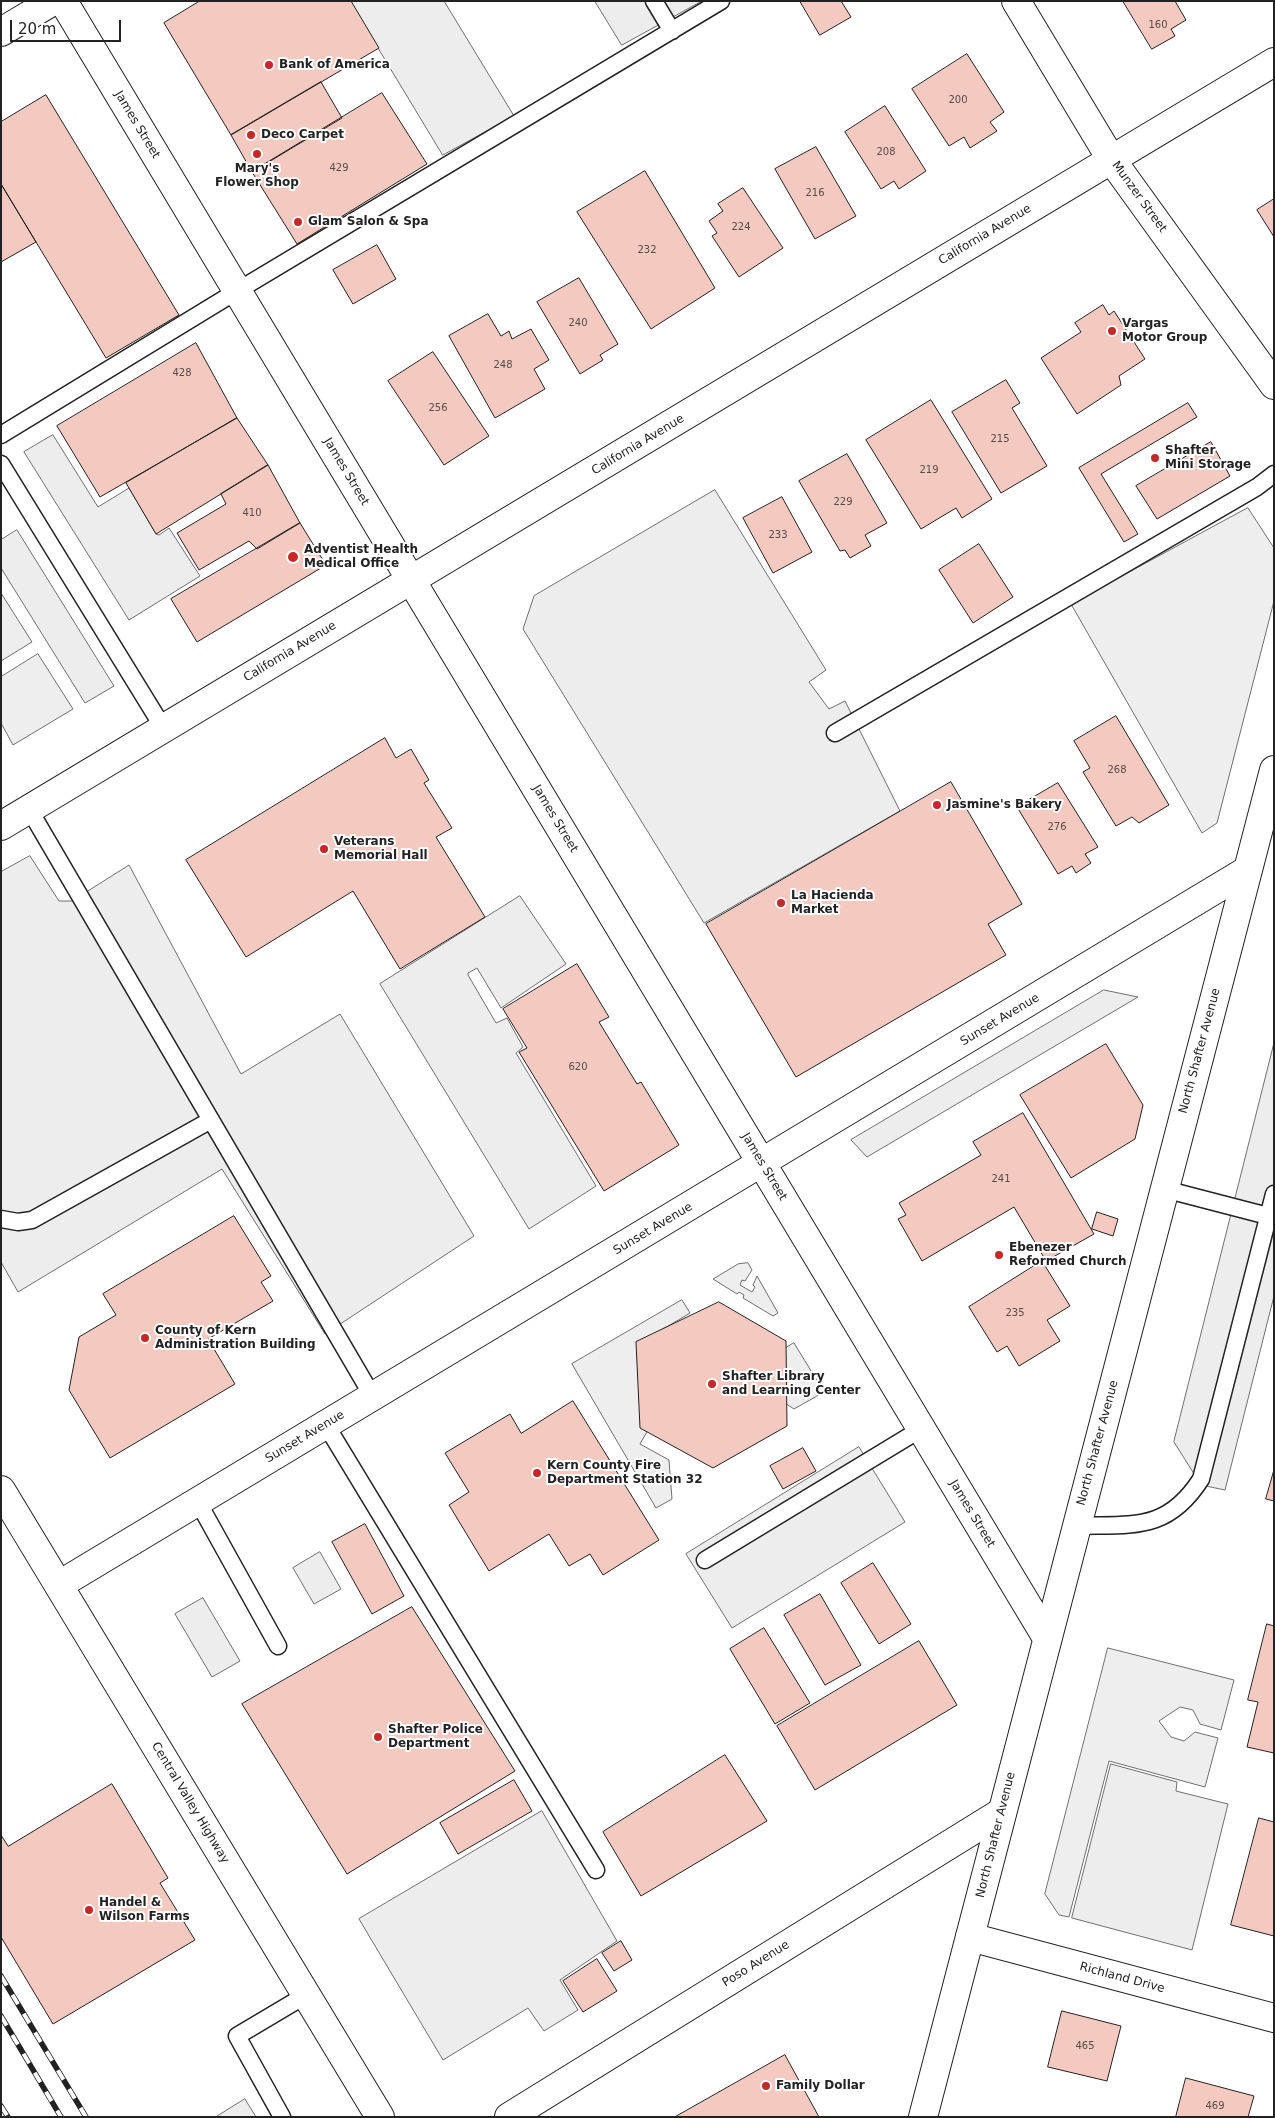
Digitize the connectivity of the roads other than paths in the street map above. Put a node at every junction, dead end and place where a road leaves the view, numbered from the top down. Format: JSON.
{"nodes":[{"id":1,"x":53,"y":1,"type":"edge"},
{"id":2,"x":63,"y":1,"type":"edge"},
{"id":3,"x":654,"y":1,"type":"edge"},
{"id":4,"x":721,"y":1,"type":"edge"},
{"id":5,"x":1016,"y":1,"type":"edge"},
{"id":6,"x":672,"y":31,"type":"junction"},
{"id":7,"x":1,"y":32,"type":"edge"},
{"id":8,"x":1274,"y":62,"type":"edge"},
{"id":9,"x":1111,"y":159,"type":"junction"},
{"id":10,"x":237,"y":290,"type":"junction"},
{"id":11,"x":1274,"y":385,"type":"edge"},
{"id":12,"x":1,"y":435,"type":"edge"},
{"id":13,"x":1,"y":464,"type":"edge"},
{"id":14,"x":1274,"y":474,"type":"edge"},
{"id":15,"x":411,"y":580,"type":"junction"},
{"id":16,"x":164,"y":729,"type":"junction"},
{"id":17,"x":835,"y":733,"type":"dead end"},
{"id":18,"x":1274,"y":770,"type":"edge"},
{"id":19,"x":29,"y":809,"type":"junction"},
{"id":20,"x":1,"y":826,"type":"edge"},
{"id":21,"x":1246,"y":872,"type":"junction"},
{"id":22,"x":211,"y":1120,"type":"junction"},
{"id":23,"x":762,"y":1163,"type":"junction"},
{"id":24,"x":1164,"y":1189,"type":"junction"},
{"id":25,"x":1274,"y":1194,"type":"edge"},
{"id":26,"x":1268,"y":1216,"type":"junction"},
{"id":27,"x":1,"y":1219,"type":"edge"},
{"id":28,"x":373,"y":1397,"type":"junction"},
{"id":29,"x":326,"y":1425,"type":"junction"},
{"id":30,"x":921,"y":1429,"type":"junction"},
{"id":31,"x":1,"y":1490,"type":"edge"},
{"id":32,"x":198,"y":1502,"type":"junction"},
{"id":33,"x":1076,"y":1526,"type":"junction"},
{"id":34,"x":705,"y":1560,"type":"dead end"},
{"id":35,"x":59,"y":1585,"type":"junction"},
{"id":36,"x":1047,"y":1638,"type":"junction"},
{"id":37,"x":278,"y":1646,"type":"dead end"},
{"id":38,"x":1002,"y":1812,"type":"junction"},
{"id":39,"x":596,"y":1870,"type":"dead end"},
{"id":40,"x":970,"y":1937,"type":"junction"},
{"id":41,"x":306,"y":1995,"type":"junction"},
{"id":42,"x":1274,"y":2018,"type":"edge"},
{"id":43,"x":526,"y":2112,"type":"edge"},
{"id":44,"x":282,"y":2117,"type":"edge"},
{"id":45,"x":380,"y":2117,"type":"edge"},
{"id":46,"x":923,"y":2117,"type":"edge"}],
"edges":[{"from":1,"to":7,"type":"street"},
{"from":2,"to":10,"type":"street","name":"James Street"},
{"from":3,"to":6,"type":"lane"},
{"from":4,"to":6,"type":"lane"},
{"from":5,"to":9,"type":"street","name":"Munzer Street"},
{"from":6,"to":10,"type":"lane"},
{"from":8,"to":9,"type":"street","name":"California Avenue"},
{"from":9,"to":11,"type":"street","name":"Munzer Street"},
{"from":9,"to":15,"type":"street","name":"California Avenue"},
{"from":10,"to":12,"type":"lane"},
{"from":10,"to":15,"type":"street","name":"James Street"},
{"from":13,"to":16,"type":"lane"},
{"from":14,"to":17,"type":"lane"},
{"from":15,"to":16,"type":"street","name":"California Avenue"},
{"from":15,"to":23,"type":"street","name":"James Street"},
{"from":16,"to":19,"type":"street","name":"California Avenue"},
{"from":18,"to":21,"type":"street","name":"North Shafter Avenue"},
{"from":19,"to":20,"type":"street","name":"California Avenue"},
{"from":19,"to":22,"type":"lane"},
{"from":21,"to":23,"type":"street","name":"Sunset Avenue"},
{"from":21,"to":24,"type":"street","name":"North Shafter Avenue"},
{"from":22,"to":27,"type":"lane"},
{"from":22,"to":28,"type":"lane"},
{"from":23,"to":28,"type":"street","name":"Sunset Avenue"},
{"from":23,"to":30,"type":"street","name":"James Street"},
{"from":24,"to":26,"type":"lane"},
{"from":24,"to":33,"type":"street","name":"North Shafter Avenue"},
{"from":25,"to":26,"type":"lane"},
{"from":26,"to":33,"type":"lane"},
{"from":28,"to":29,"type":"street","name":"Sunset Avenue"},
{"from":29,"to":32,"type":"street","name":"Sunset Avenue"},
{"from":29,"to":39,"type":"lane"},
{"from":30,"to":34,"type":"lane"},
{"from":30,"to":36,"type":"street","name":"James Street"},
{"from":31,"to":35,"type":"street","name":"Central Valley Highway"},
{"from":32,"to":35,"type":"street","name":"Sunset Avenue"},
{"from":32,"to":37,"type":"lane"},
{"from":33,"to":36,"type":"street","name":"North Shafter Avenue"},
{"from":35,"to":41,"type":"street","name":"Central Valley Highway"},
{"from":36,"to":38,"type":"street","name":"North Shafter Avenue"},
{"from":38,"to":40,"type":"street","name":"North Shafter Avenue"},
{"from":38,"to":43,"type":"street","name":"Poso Avenue"},
{"from":40,"to":42,"type":"street","name":"Richland Drive"},
{"from":40,"to":46,"type":"street","name":"North Shafter Avenue"},
{"from":41,"to":44,"type":"lane"},
{"from":41,"to":45,"type":"street","name":"Central Valley Highway"}]}
